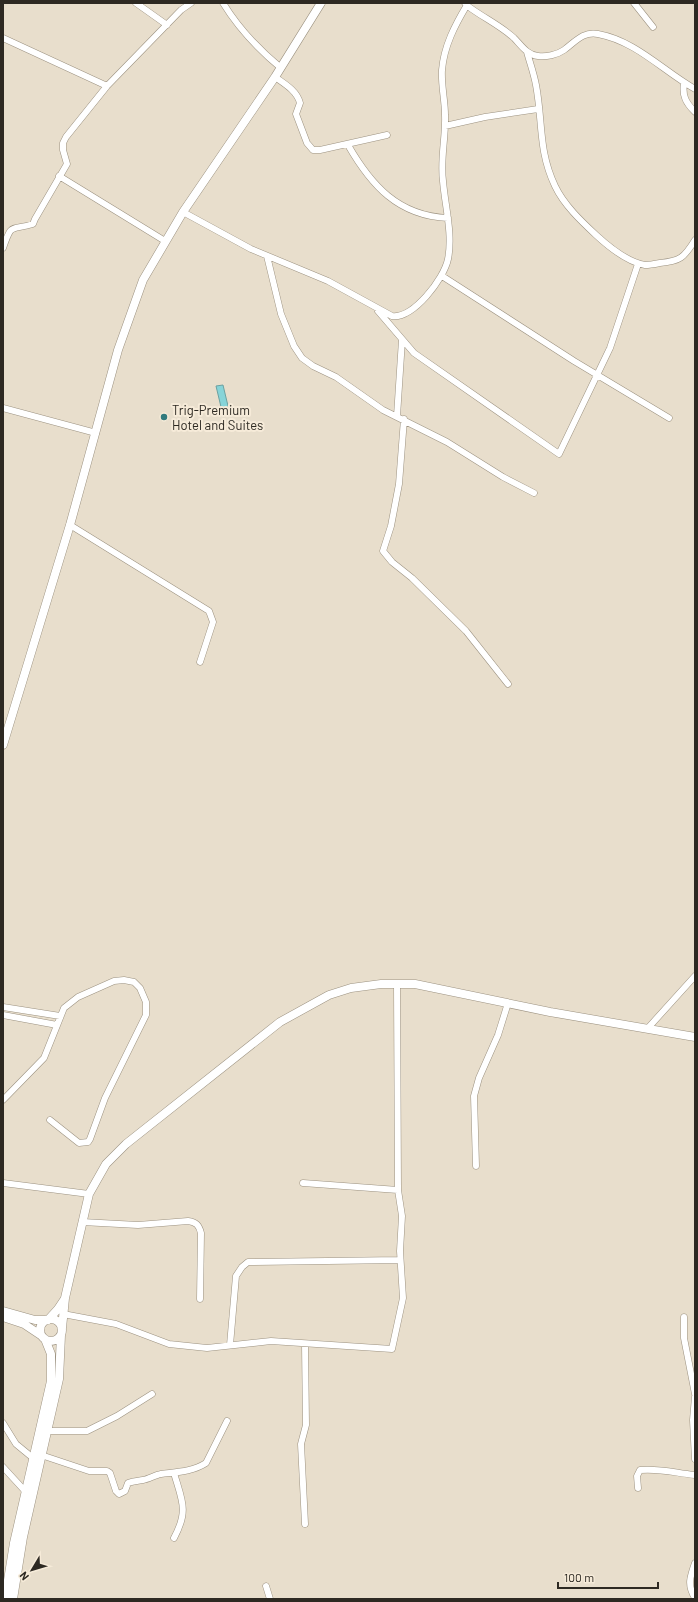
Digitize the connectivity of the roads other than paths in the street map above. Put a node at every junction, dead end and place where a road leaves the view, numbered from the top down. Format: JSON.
{"nodes":[{"id":1,"x":136,"y":3,"type":"edge"},
{"id":2,"x":191,"y":3,"type":"edge"},
{"id":3,"x":223,"y":3,"type":"edge"},
{"id":4,"x":321,"y":3,"type":"edge"},
{"id":5,"x":634,"y":3,"type":"edge"},
{"id":6,"x":466,"y":4,"type":"edge"},
{"id":7,"x":167,"y":25,"type":"junction"},
{"id":8,"x":653,"y":27,"type":"dead end"},
{"id":9,"x":3,"y":38,"type":"edge"},
{"id":10,"x":527,"y":52,"type":"junction"},
{"id":11,"x":281,"y":68,"type":"junction"},
{"id":12,"x":275,"y":77,"type":"junction"},
{"id":13,"x":684,"y":83,"type":"junction"},
{"id":14,"x":107,"y":86,"type":"junction"},
{"id":15,"x":695,"y":90,"type":"edge"},
{"id":16,"x":538,"y":109,"type":"junction"},
{"id":17,"x":695,"y":112,"type":"edge"},
{"id":18,"x":445,"y":126,"type":"junction"},
{"id":19,"x":387,"y":134,"type":"dead end"},
{"id":20,"x":348,"y":144,"type":"junction"},
{"id":21,"x":59,"y":176,"type":"junction"},
{"id":22,"x":182,"y":212,"type":"junction"},
{"id":23,"x":448,"y":218,"type":"junction"},
{"id":24,"x":695,"y":240,"type":"edge"},
{"id":25,"x":165,"y":241,"type":"junction"},
{"id":26,"x":3,"y":248,"type":"edge"},
{"id":27,"x":267,"y":256,"type":"junction"},
{"id":28,"x":638,"y":264,"type":"junction"},
{"id":29,"x":442,"y":276,"type":"junction"},
{"id":30,"x":374,"y":307,"type":"junction"},
{"id":31,"x":402,"y":340,"type":"junction"},
{"id":32,"x":598,"y":375,"type":"junction"},
{"id":33,"x":3,"y":408,"type":"edge"},
{"id":34,"x":397,"y":416,"type":"junction"},
{"id":35,"x":669,"y":418,"type":"dead end"},
{"id":36,"x":404,"y":419,"type":"junction"},
{"id":37,"x":96,"y":433,"type":"junction"},
{"id":38,"x":534,"y":493,"type":"dead end"},
{"id":39,"x":70,"y":525,"type":"junction"},
{"id":40,"x":200,"y":662,"type":"dead end"},
{"id":41,"x":508,"y":684,"type":"dead end"},
{"id":42,"x":3,"y":745,"type":"edge"},
{"id":43,"x":695,"y":976,"type":"edge"},
{"id":44,"x":397,"y":984,"type":"junction"},
{"id":45,"x":508,"y":1003,"type":"junction"},
{"id":46,"x":3,"y":1007,"type":"edge"},
{"id":47,"x":3,"y":1016,"type":"edge"},
{"id":48,"x":60,"y":1016,"type":"junction"},
{"id":49,"x":57,"y":1025,"type":"junction"},
{"id":50,"x":648,"y":1028,"type":"junction"},
{"id":51,"x":695,"y":1037,"type":"edge"},
{"id":52,"x":3,"y":1100,"type":"edge"},
{"id":53,"x":50,"y":1120,"type":"dead end"},
{"id":54,"x":476,"y":1166,"type":"dead end"},
{"id":55,"x":303,"y":1182,"type":"dead end"},
{"id":56,"x":3,"y":1183,"type":"edge"},
{"id":57,"x":398,"y":1190,"type":"junction"},
{"id":58,"x":89,"y":1194,"type":"junction"},
{"id":59,"x":82,"y":1222,"type":"junction"},
{"id":60,"x":400,"y":1260,"type":"junction"},
{"id":61,"x":65,"y":1298,"type":"junction"},
{"id":62,"x":200,"y":1299,"type":"dead end"},
{"id":63,"x":3,"y":1311,"type":"edge"},
{"id":64,"x":63,"y":1314,"type":"junction"},
{"id":65,"x":3,"y":1317,"type":"edge"},
{"id":66,"x":684,"y":1317,"type":"dead end"},
{"id":67,"x":47,"y":1320,"type":"junction"},
{"id":68,"x":62,"y":1332,"type":"junction"},
{"id":69,"x":43,"y":1338,"type":"junction"},
{"id":70,"x":305,"y":1344,"type":"junction"},
{"id":71,"x":230,"y":1345,"type":"junction"},
{"id":72,"x":152,"y":1394,"type":"dead end"},
{"id":73,"x":695,"y":1396,"type":"edge"},
{"id":74,"x":227,"y":1421,"type":"dead end"},
{"id":75,"x":4,"y":1426,"type":"edge"},
{"id":76,"x":47,"y":1431,"type":"junction"},
{"id":77,"x":41,"y":1455,"type":"junction"},
{"id":78,"x":33,"y":1458,"type":"junction"},
{"id":79,"x":695,"y":1459,"type":"edge"},
{"id":80,"x":3,"y":1467,"type":"edge"},
{"id":81,"x":174,"y":1473,"type":"junction"},
{"id":82,"x":695,"y":1475,"type":"edge"},
{"id":83,"x":638,"y":1488,"type":"dead end"},
{"id":84,"x":25,"y":1491,"type":"junction"},
{"id":85,"x":305,"y":1524,"type":"dead end"},
{"id":86,"x":174,"y":1538,"type":"dead end"},
{"id":87,"x":695,"y":1563,"type":"edge"},
{"id":88,"x":266,"y":1586,"type":"dead end"},
{"id":89,"x":695,"y":1598,"type":"edge"},
{"id":90,"x":5,"y":1599,"type":"edge"},
{"id":91,"x":13,"y":1599,"type":"edge"},
{"id":92,"x":270,"y":1599,"type":"edge"}],
"edges":[{"from":1,"to":7,"type":"street"},
{"from":2,"to":7,"type":"street"},
{"from":3,"to":11,"type":"street"},
{"from":4,"to":11,"type":"main road"},
{"from":5,"to":8,"type":"street"},
{"from":6,"to":10,"type":"street"},
{"from":6,"to":18,"type":"street"},
{"from":7,"to":14,"type":"street"},
{"from":9,"to":14,"type":"street"},
{"from":10,"to":13,"type":"street"},
{"from":10,"to":16,"type":"street"},
{"from":11,"to":12,"type":"main road"},
{"from":12,"to":20,"type":"street"},
{"from":12,"to":22,"type":"main road"},
{"from":13,"to":15,"type":"street"},
{"from":13,"to":17,"type":"street"},
{"from":14,"to":21,"type":"street"},
{"from":16,"to":18,"type":"street"},
{"from":16,"to":28,"type":"street"},
{"from":18,"to":23,"type":"street"},
{"from":19,"to":20,"type":"street"},
{"from":20,"to":23,"type":"street"},
{"from":21,"to":25,"type":"street"},
{"from":21,"to":26,"type":"street"},
{"from":22,"to":25,"type":"main road"},
{"from":22,"to":27,"type":"street"},
{"from":23,"to":29,"type":"street"},
{"from":24,"to":28,"type":"street"},
{"from":25,"to":37,"type":"main road"},
{"from":27,"to":30,"type":"street"},
{"from":27,"to":34,"type":"street"},
{"from":28,"to":32,"type":"street"},
{"from":29,"to":30,"type":"street"},
{"from":29,"to":32,"type":"street"},
{"from":30,"to":31,"type":"street"},
{"from":31,"to":32,"type":"street"},
{"from":31,"to":34,"type":"street"},
{"from":32,"to":35,"type":"street"},
{"from":33,"to":37,"type":"street"},
{"from":34,"to":36,"type":"street"},
{"from":36,"to":38,"type":"street"},
{"from":36,"to":41,"type":"street"},
{"from":37,"to":39,"type":"main road"},
{"from":39,"to":40,"type":"street"},
{"from":39,"to":42,"type":"main road"},
{"from":43,"to":50,"type":"street"},
{"from":44,"to":45,"type":"main road"},
{"from":44,"to":57,"type":"street"},
{"from":44,"to":58,"type":"main road"},
{"from":45,"to":50,"type":"main road"},
{"from":45,"to":54,"type":"street"},
{"from":46,"to":48,"type":"street"},
{"from":47,"to":49,"type":"street"},
{"from":48,"to":49,"type":"street"},
{"from":48,"to":53,"type":"street"},
{"from":49,"to":52,"type":"street"},
{"from":50,"to":51,"type":"main road"},
{"from":55,"to":57,"type":"street"},
{"from":56,"to":58,"type":"street"},
{"from":57,"to":60,"type":"street"},
{"from":58,"to":59,"type":"main road"},
{"from":59,"to":61,"type":"main road"},
{"from":59,"to":62,"type":"street"},
{"from":60,"to":70,"type":"street"},
{"from":60,"to":71,"type":"street"},
{"from":61,"to":64,"type":"main road"},
{"from":61,"to":67,"type":"main road"},
{"from":63,"to":67,"type":"main road"},
{"from":64,"to":68,"type":"main road"},
{"from":64,"to":71,"type":"street"},
{"from":65,"to":69,"type":"main road"},
{"from":66,"to":73,"type":"street"},
{"from":67,"to":68,"type":"main road"},
{"from":67,"to":69,"type":"main road"},
{"from":68,"to":69,"type":"main road"},
{"from":68,"to":76,"type":"main road"},
{"from":69,"to":78,"type":"main road"},
{"from":70,"to":71,"type":"street"},
{"from":70,"to":85,"type":"street"},
{"from":72,"to":76,"type":"street"},
{"from":73,"to":79,"type":"street"},
{"from":74,"to":81,"type":"street"},
{"from":75,"to":78,"type":"street"},
{"from":76,"to":77,"type":"main road"},
{"from":77,"to":81,"type":"street"},
{"from":77,"to":91,"type":"main road"},
{"from":78,"to":84,"type":"main road"},
{"from":80,"to":84,"type":"street"},
{"from":81,"to":86,"type":"street"},
{"from":82,"to":83,"type":"street"},
{"from":84,"to":90,"type":"main road"},
{"from":87,"to":89,"type":"street"},
{"from":88,"to":92,"type":"street"}]}
